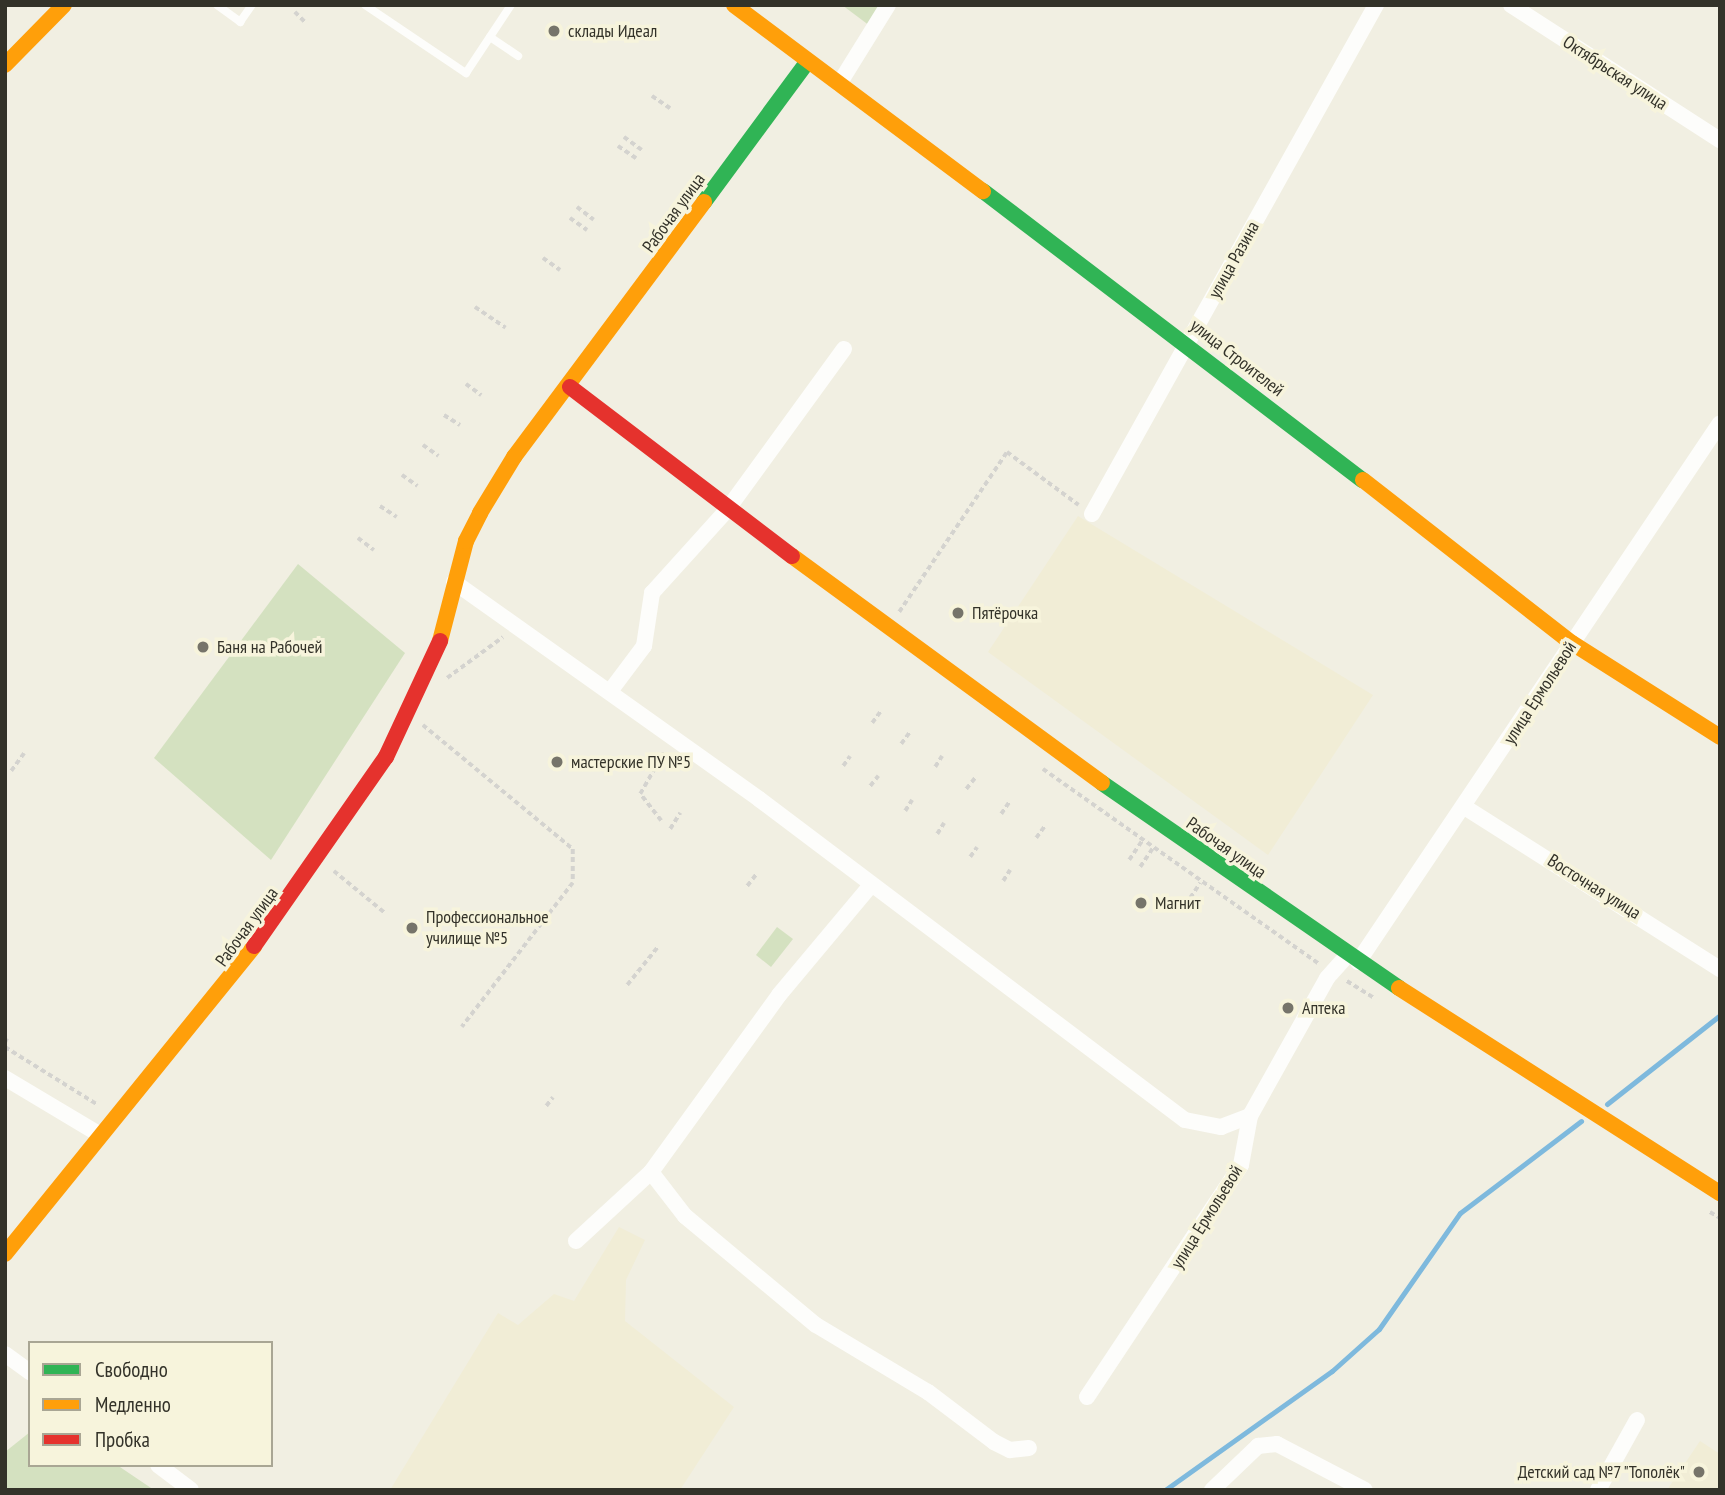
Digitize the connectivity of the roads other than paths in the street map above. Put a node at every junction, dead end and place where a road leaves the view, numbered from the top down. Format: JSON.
{"nodes":[{"id":1,"x":217,"y":5,"type":"edge"},
{"id":2,"x":252,"y":5,"type":"edge"},
{"id":3,"x":511,"y":5,"type":"edge"},
{"id":4,"x":734,"y":5,"type":"edge"},
{"id":5,"x":888,"y":5,"type":"edge"},
{"id":6,"x":1376,"y":5,"type":"edge"},
{"id":7,"x":1511,"y":5,"type":"edge"},
{"id":8,"x":60,"y":7,"type":"edge"},
{"id":9,"x":363,"y":8,"type":"edge"},
{"id":10,"x":490,"y":37,"type":"junction"},
{"id":11,"x":518,"y":56,"type":"dead end"},
{"id":12,"x":808,"y":61,"type":"junction"},
{"id":13,"x":5,"y":65,"type":"edge"},
{"id":14,"x":839,"y":84,"type":"junction"},
{"id":15,"x":1720,"y":141,"type":"edge"},
{"id":16,"x":1186,"y":343,"type":"junction"},
{"id":17,"x":844,"y":349,"type":"dead end"},
{"id":18,"x":570,"y":387,"type":"junction"},
{"id":19,"x":1720,"y":423,"type":"edge"},
{"id":20,"x":727,"y":510,"type":"junction"},
{"id":21,"x":1092,"y":514,"type":"road end"},
{"id":22,"x":454,"y":582,"type":"junction"},
{"id":23,"x":1572,"y":643,"type":"junction"},
{"id":24,"x":611,"y":690,"type":"junction"},
{"id":25,"x":1720,"y":737,"type":"edge"},
{"id":26,"x":1466,"y":808,"type":"junction"},
{"id":27,"x":870,"y":886,"type":"junction"},
{"id":28,"x":1353,"y":959,"type":"junction"},
{"id":29,"x":1720,"y":969,"type":"edge"},
{"id":30,"x":5,"y":1078,"type":"edge"},
{"id":31,"x":1250,"y":1116,"type":"junction"},
{"id":32,"x":97,"y":1133,"type":"junction"},
{"id":33,"x":650,"y":1172,"type":"junction"},
{"id":34,"x":1720,"y":1193,"type":"edge"},
{"id":35,"x":576,"y":1241,"type":"dead end"},
{"id":36,"x":5,"y":1254,"type":"edge"},
{"id":37,"x":5,"y":1354,"type":"edge"},
{"id":38,"x":28,"y":1370,"type":"edge"},
{"id":39,"x":1087,"y":1397,"type":"dead end"},
{"id":40,"x":1637,"y":1420,"type":"dead end"},
{"id":41,"x":1030,"y":1448,"type":"dead end"},
{"id":42,"x":161,"y":1467,"type":"edge"},
{"id":43,"x":191,"y":1490,"type":"edge"},
{"id":44,"x":1212,"y":1490,"type":"edge"},
{"id":45,"x":1365,"y":1490,"type":"edge"},
{"id":46,"x":1598,"y":1490,"type":"edge"}],
"edges":[{"from":1,"to":2,"type":"lane"},
{"from":3,"to":10,"type":"lane"},
{"from":4,"to":12,"type":"street","name":"улица Строителей"},
{"from":5,"to":14,"type":"street"},
{"from":6,"to":16,"type":"street","name":"улица Разина"},
{"from":7,"to":15,"type":"street","name":"Октябрьская улица"},
{"from":8,"to":13,"type":"street"},
{"from":9,"to":10,"type":"lane"},
{"from":10,"to":11,"type":"lane"},
{"from":12,"to":14,"type":"street","name":"улица Строителей"},
{"from":12,"to":18,"type":"street","name":"Рабочая улица"},
{"from":14,"to":16,"type":"street","name":"улица Строителей"},
{"from":16,"to":21,"type":"street","name":"улица Разина"},
{"from":16,"to":23,"type":"street","name":"улица Строителей"},
{"from":17,"to":20,"type":"street"},
{"from":18,"to":20,"type":"street","name":"Рабочая улица"},
{"from":18,"to":22,"type":"street","name":"Рабочая улица"},
{"from":19,"to":23,"type":"street","name":"улица Ермольевой"},
{"from":20,"to":24,"type":"street"},
{"from":20,"to":28,"type":"street","name":"Рабочая улица"},
{"from":22,"to":24,"type":"street"},
{"from":22,"to":32,"type":"street","name":"Рабочая улица"},
{"from":23,"to":25,"type":"street","name":"улица Строителей"},
{"from":23,"to":26,"type":"street","name":"улица Ермольевой"},
{"from":24,"to":27,"type":"street"},
{"from":26,"to":28,"type":"street","name":"улица Ермольевой"},
{"from":26,"to":29,"type":"street","name":"Восточная улица"},
{"from":27,"to":31,"type":"street"},
{"from":27,"to":33,"type":"street"},
{"from":28,"to":31,"type":"street","name":"улица Ермольевой"},
{"from":28,"to":34,"type":"street","name":"Рабочая улица"},
{"from":30,"to":32,"type":"street"},
{"from":31,"to":39,"type":"street","name":"улица Ермольевой"},
{"from":32,"to":36,"type":"street","name":"Рабочая улица"},
{"from":33,"to":35,"type":"street"},
{"from":33,"to":41,"type":"street"},
{"from":37,"to":38,"type":"street"},
{"from":40,"to":46,"type":"street"},
{"from":42,"to":43,"type":"street"},
{"from":44,"to":45,"type":"street"}]}
